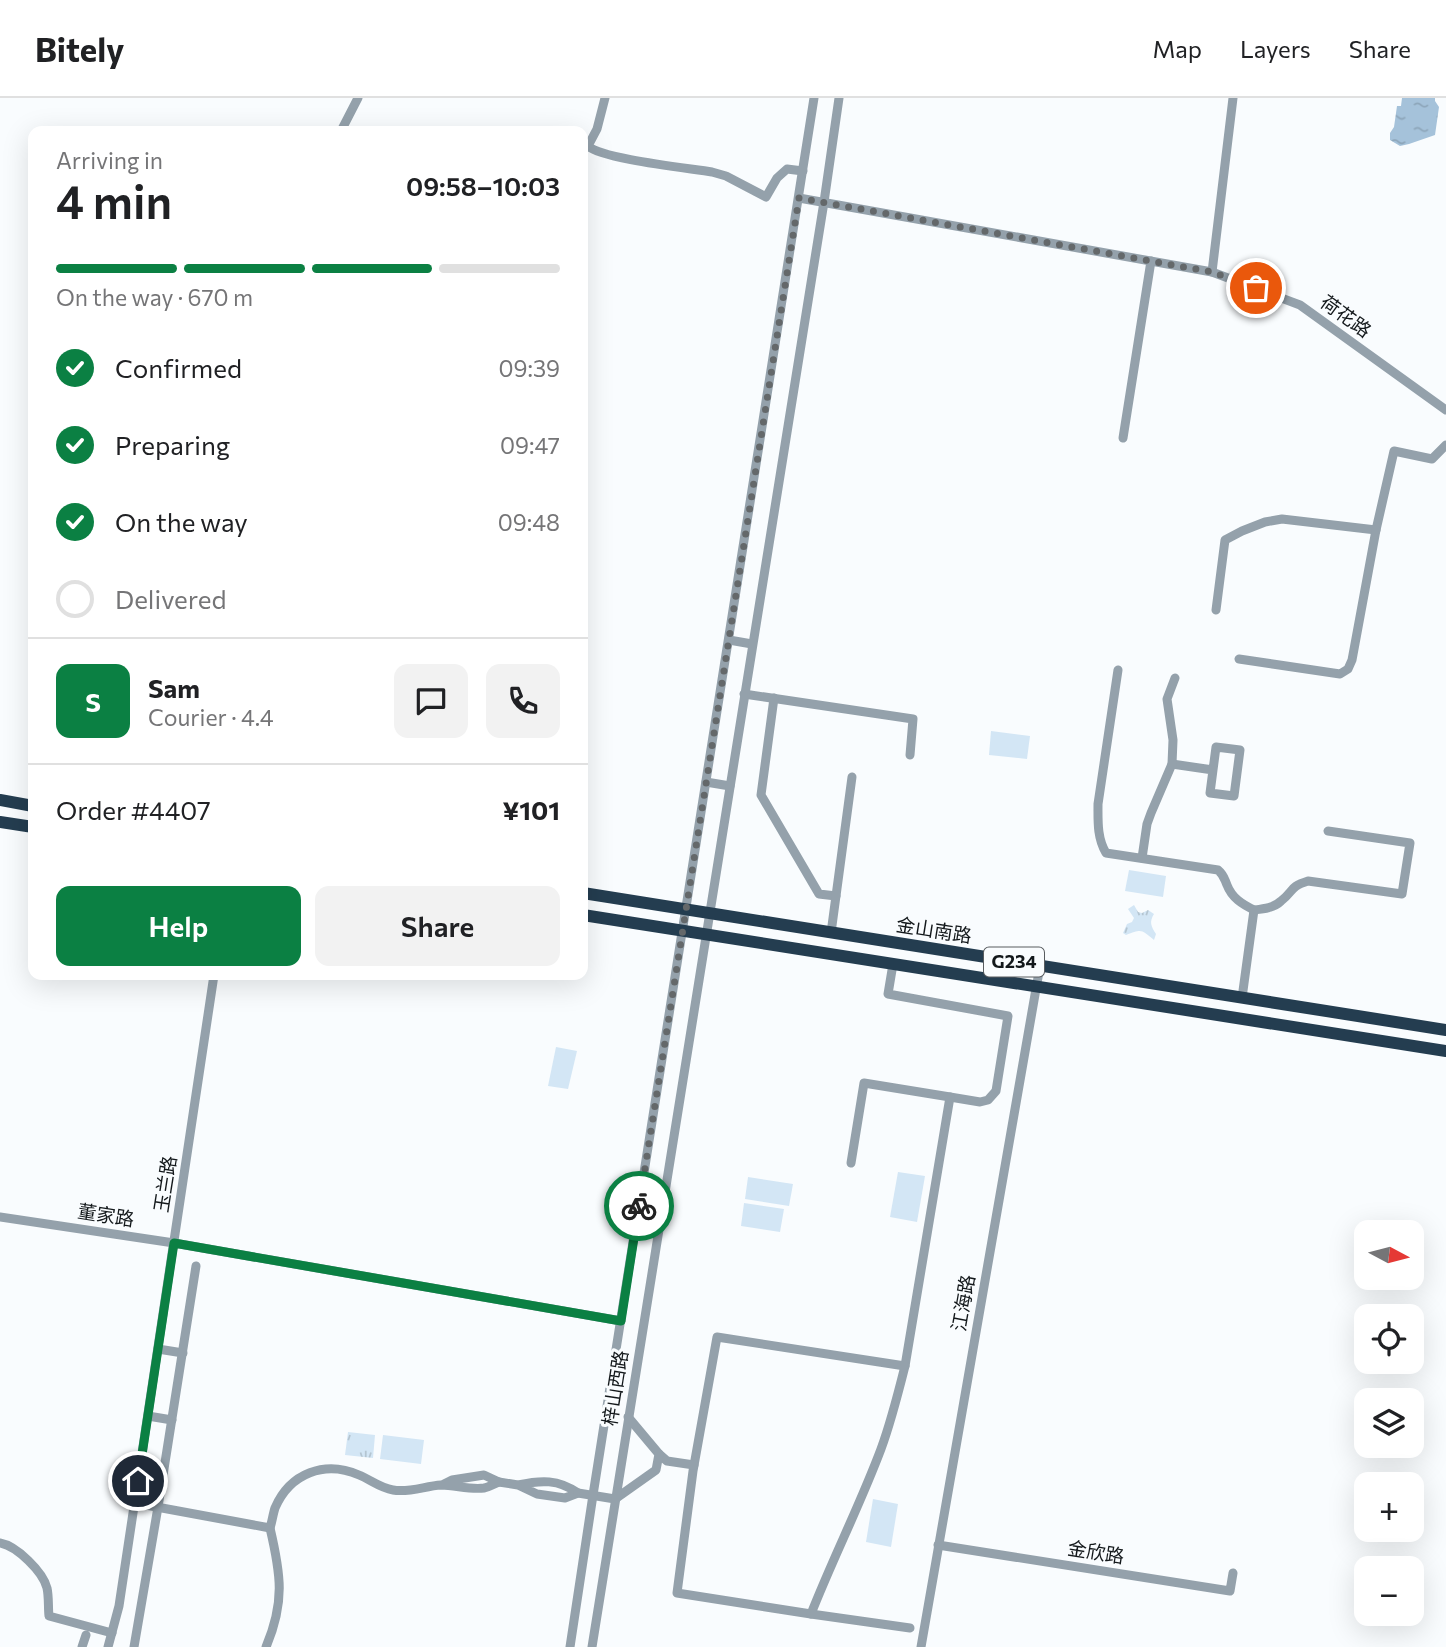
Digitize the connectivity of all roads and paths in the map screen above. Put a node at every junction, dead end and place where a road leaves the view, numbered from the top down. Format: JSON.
{"nodes":[{"id":1,"x":358,"y":98,"type":"edge"},
{"id":2,"x":605,"y":98,"type":"edge"},
{"id":3,"x":814,"y":98,"type":"edge"},
{"id":4,"x":839,"y":98,"type":"edge"},
{"id":5,"x":1233,"y":98,"type":"edge"},
{"id":6,"x":344,"y":126,"type":"edge"},
{"id":7,"x":803,"y":171,"type":"junction"},
{"id":8,"x":799,"y":198,"type":"junction"},
{"id":9,"x":824,"y":202,"type":"junction"},
{"id":10,"x":1151,"y":261,"type":"junction"},
{"id":11,"x":1212,"y":272,"type":"junction"},
{"id":12,"x":1446,"y":410,"type":"edge"},
{"id":13,"x":1123,"y":438,"type":"dead end"},
{"id":14,"x":1446,"y":445,"type":"edge"},
{"id":15,"x":1376,"y":530,"type":"junction"},
{"id":16,"x":1216,"y":610,"type":"dead end"},
{"id":17,"x":729,"y":640,"type":"junction"},
{"id":18,"x":752,"y":644,"type":"junction"},
{"id":19,"x":1239,"y":659,"type":"dead end"},
{"id":20,"x":1118,"y":670,"type":"dead end"},
{"id":21,"x":1175,"y":678,"type":"dead end"},
{"id":22,"x":744,"y":694,"type":"junction"},
{"id":23,"x":774,"y":698,"type":"junction"},
{"id":24,"x":910,"y":755,"type":"dead end"},
{"id":25,"x":1172,"y":764,"type":"junction"},
{"id":26,"x":1213,"y":770,"type":"junction"},
{"id":27,"x":852,"y":777,"type":"dead end"},
{"id":28,"x":706,"y":782,"type":"junction"},
{"id":29,"x":730,"y":786,"type":"junction"},
{"id":30,"x":0,"y":800,"type":"edge"},
{"id":31,"x":28,"y":805,"type":"edge"},
{"id":32,"x":0,"y":822,"type":"edge"},
{"id":33,"x":28,"y":826,"type":"edge"},
{"id":34,"x":1328,"y":831,"type":"dead end"},
{"id":35,"x":1142,"y":858,"type":"junction"},
{"id":36,"x":588,"y":894,"type":"edge"},
{"id":37,"x":836,"y":896,"type":"junction"},
{"id":38,"x":685,"y":909,"type":"junction"},
{"id":39,"x":1254,"y":910,"type":"junction"},
{"id":40,"x":709,"y":914,"type":"junction"},
{"id":41,"x":588,"y":916,"type":"edge"},
{"id":42,"x":682,"y":931,"type":"junction"},
{"id":43,"x":831,"y":933,"type":"junction"},
{"id":44,"x":705,"y":934,"type":"junction"},
{"id":45,"x":893,"y":964,"type":"junction"},
{"id":46,"x":1040,"y":966,"type":"junction"},
{"id":47,"x":213,"y":980,"type":"edge"},
{"id":48,"x":1036,"y":987,"type":"junction"},
{"id":49,"x":1242,"y":998,"type":"junction"},
{"id":50,"x":1446,"y":1030,"type":"edge"},
{"id":51,"x":1446,"y":1051,"type":"edge"},
{"id":52,"x":950,"y":1097,"type":"junction"},
{"id":53,"x":850,"y":1163,"type":"dead end"},
{"id":54,"x":0,"y":1217,"type":"edge"},
{"id":55,"x":174,"y":1243,"type":"junction"},
{"id":56,"x":196,"y":1266,"type":"dead end"},
{"id":57,"x":621,"y":1321,"type":"junction"},
{"id":58,"x":158,"y":1349,"type":"junction"},
{"id":59,"x":183,"y":1353,"type":"junction"},
{"id":60,"x":905,"y":1366,"type":"junction"},
{"id":61,"x":148,"y":1416,"type":"junction"},
{"id":62,"x":628,"y":1416,"type":"junction"},
{"id":63,"x":172,"y":1420,"type":"junction"},
{"id":64,"x":659,"y":1454,"type":"junction"},
{"id":65,"x":694,"y":1468,"type":"junction"},
{"id":66,"x":656,"y":1470,"type":"junction"},
{"id":67,"x":593,"y":1495,"type":"junction"},
{"id":68,"x":615,"y":1499,"type":"junction"},
{"id":69,"x":135,"y":1503,"type":"junction"},
{"id":70,"x":158,"y":1507,"type":"junction"},
{"id":71,"x":271,"y":1528,"type":"junction"},
{"id":72,"x":0,"y":1543,"type":"edge"},
{"id":73,"x":938,"y":1545,"type":"junction"},
{"id":74,"x":1233,"y":1573,"type":"dead end"},
{"id":75,"x":811,"y":1614,"type":"junction"},
{"id":76,"x":910,"y":1628,"type":"dead end"},
{"id":77,"x":112,"y":1633,"type":"junction"},
{"id":78,"x":86,"y":1635,"type":"dead end"},
{"id":79,"x":82,"y":1647,"type":"edge"},
{"id":80,"x":108,"y":1647,"type":"edge"},
{"id":81,"x":134,"y":1647,"type":"edge"},
{"id":82,"x":266,"y":1647,"type":"edge"},
{"id":83,"x":570,"y":1647,"type":"edge"},
{"id":84,"x":592,"y":1647,"type":"edge"},
{"id":85,"x":921,"y":1647,"type":"edge"}],
"edges":[{"from":1,"to":6,"type":"street"},
{"from":2,"to":7,"type":"street"},
{"from":3,"to":7,"type":"street","name":"梓山西路"},
{"from":4,"to":9,"type":"street","name":"梓山西路"},
{"from":5,"to":11,"type":"street"},
{"from":7,"to":8,"type":"street","name":"梓山西路"},
{"from":8,"to":9,"type":"street","name":"荷花路"},
{"from":8,"to":17,"type":"street","name":"梓山西路"},
{"from":9,"to":10,"type":"street","name":"荷花路"},
{"from":9,"to":18,"type":"street","name":"梓山西路"},
{"from":10,"to":11,"type":"street","name":"荷花路"},
{"from":10,"to":13,"type":"street"},
{"from":11,"to":12,"type":"street","name":"荷花路"},
{"from":14,"to":15,"type":"street"},
{"from":15,"to":16,"type":"street"},
{"from":15,"to":19,"type":"street"},
{"from":17,"to":18,"type":"street"},
{"from":17,"to":28,"type":"street","name":"梓山西路"},
{"from":18,"to":22,"type":"street","name":"梓山西路"},
{"from":20,"to":35,"type":"street"},
{"from":21,"to":25,"type":"street"},
{"from":22,"to":23,"type":"street"},
{"from":22,"to":29,"type":"street","name":"梓山西路"},
{"from":23,"to":24,"type":"street"},
{"from":23,"to":37,"type":"street"},
{"from":25,"to":26,"type":"street"},
{"from":25,"to":35,"type":"street"},
{"from":26,"to":26,"type":"street"},
{"from":27,"to":37,"type":"street"},
{"from":28,"to":29,"type":"street"},
{"from":28,"to":38,"type":"street","name":"梓山西路"},
{"from":29,"to":40,"type":"street","name":"梓山西路"},
{"from":30,"to":31,"type":"highway"},
{"from":32,"to":33,"type":"highway"},
{"from":34,"to":39,"type":"street"},
{"from":35,"to":39,"type":"street"},
{"from":36,"to":38,"type":"highway","name":"金山南路","number":"G234"},
{"from":37,"to":43,"type":"street"},
{"from":38,"to":40,"type":"highway","name":"金山南路","number":"G234"},
{"from":38,"to":42,"type":"street","name":"梓山西路"},
{"from":39,"to":49,"type":"street"},
{"from":40,"to":43,"type":"highway","name":"金山南路","number":"G234"},
{"from":40,"to":44,"type":"street","name":"梓山西路"},
{"from":41,"to":42,"type":"highway","name":"金山南路","number":"G234"},
{"from":42,"to":44,"type":"highway","name":"金山南路","number":"G234"},
{"from":42,"to":57,"type":"street","name":"梓山西路"},
{"from":43,"to":46,"type":"highway","name":"金山南路","number":"G234"},
{"from":44,"to":45,"type":"highway","name":"金山南路","number":"G234"},
{"from":44,"to":62,"type":"street","name":"梓山西路"},
{"from":45,"to":48,"type":"highway","name":"金山南路","number":"G234"},
{"from":45,"to":52,"type":"street"},
{"from":46,"to":48,"type":"street","name":"江海路"},
{"from":46,"to":49,"type":"highway","name":"金山南路","number":"G234"},
{"from":47,"to":55,"type":"street","name":"玉兰路"},
{"from":48,"to":51,"type":"highway","name":"金山南路","number":"G234"},
{"from":48,"to":73,"type":"street","name":"江海路"},
{"from":49,"to":50,"type":"highway","name":"金山南路","number":"G234"},
{"from":52,"to":53,"type":"street"},
{"from":52,"to":60,"type":"street"},
{"from":54,"to":55,"type":"street","name":"董家路"},
{"from":55,"to":57,"type":"street","name":"董家路"},
{"from":55,"to":58,"type":"street","name":"玉兰路"},
{"from":56,"to":59,"type":"street"},
{"from":57,"to":67,"type":"street","name":"梓山西路"},
{"from":58,"to":59,"type":"street"},
{"from":58,"to":61,"type":"street","name":"玉兰路"},
{"from":59,"to":63,"type":"street"},
{"from":60,"to":65,"type":"street"},
{"from":60,"to":75,"type":"street"},
{"from":61,"to":63,"type":"street"},
{"from":61,"to":69,"type":"street","name":"玉兰路"},
{"from":62,"to":64,"type":"street"},
{"from":62,"to":68,"type":"street","name":"梓山西路"},
{"from":63,"to":70,"type":"street"},
{"from":64,"to":65,"type":"street"},
{"from":64,"to":66,"type":"street"},
{"from":65,"to":66,"type":"street"},
{"from":65,"to":75,"type":"street"},
{"from":66,"to":68,"type":"street"},
{"from":67,"to":68,"type":"street"},
{"from":67,"to":71,"type":"street"},
{"from":67,"to":83,"type":"street","name":"梓山西路"},
{"from":68,"to":84,"type":"street","name":"梓山西路"},
{"from":69,"to":70,"type":"street"},
{"from":69,"to":77,"type":"street","name":"玉兰路"},
{"from":70,"to":71,"type":"street"},
{"from":70,"to":81,"type":"street"},
{"from":71,"to":82,"type":"street"},
{"from":72,"to":77,"type":"street"},
{"from":73,"to":74,"type":"street","name":"金欣路"},
{"from":73,"to":85,"type":"street","name":"江海路"},
{"from":75,"to":76,"type":"street"},
{"from":77,"to":80,"type":"street","name":"玉兰路"},
{"from":78,"to":79,"type":"street"}]}
